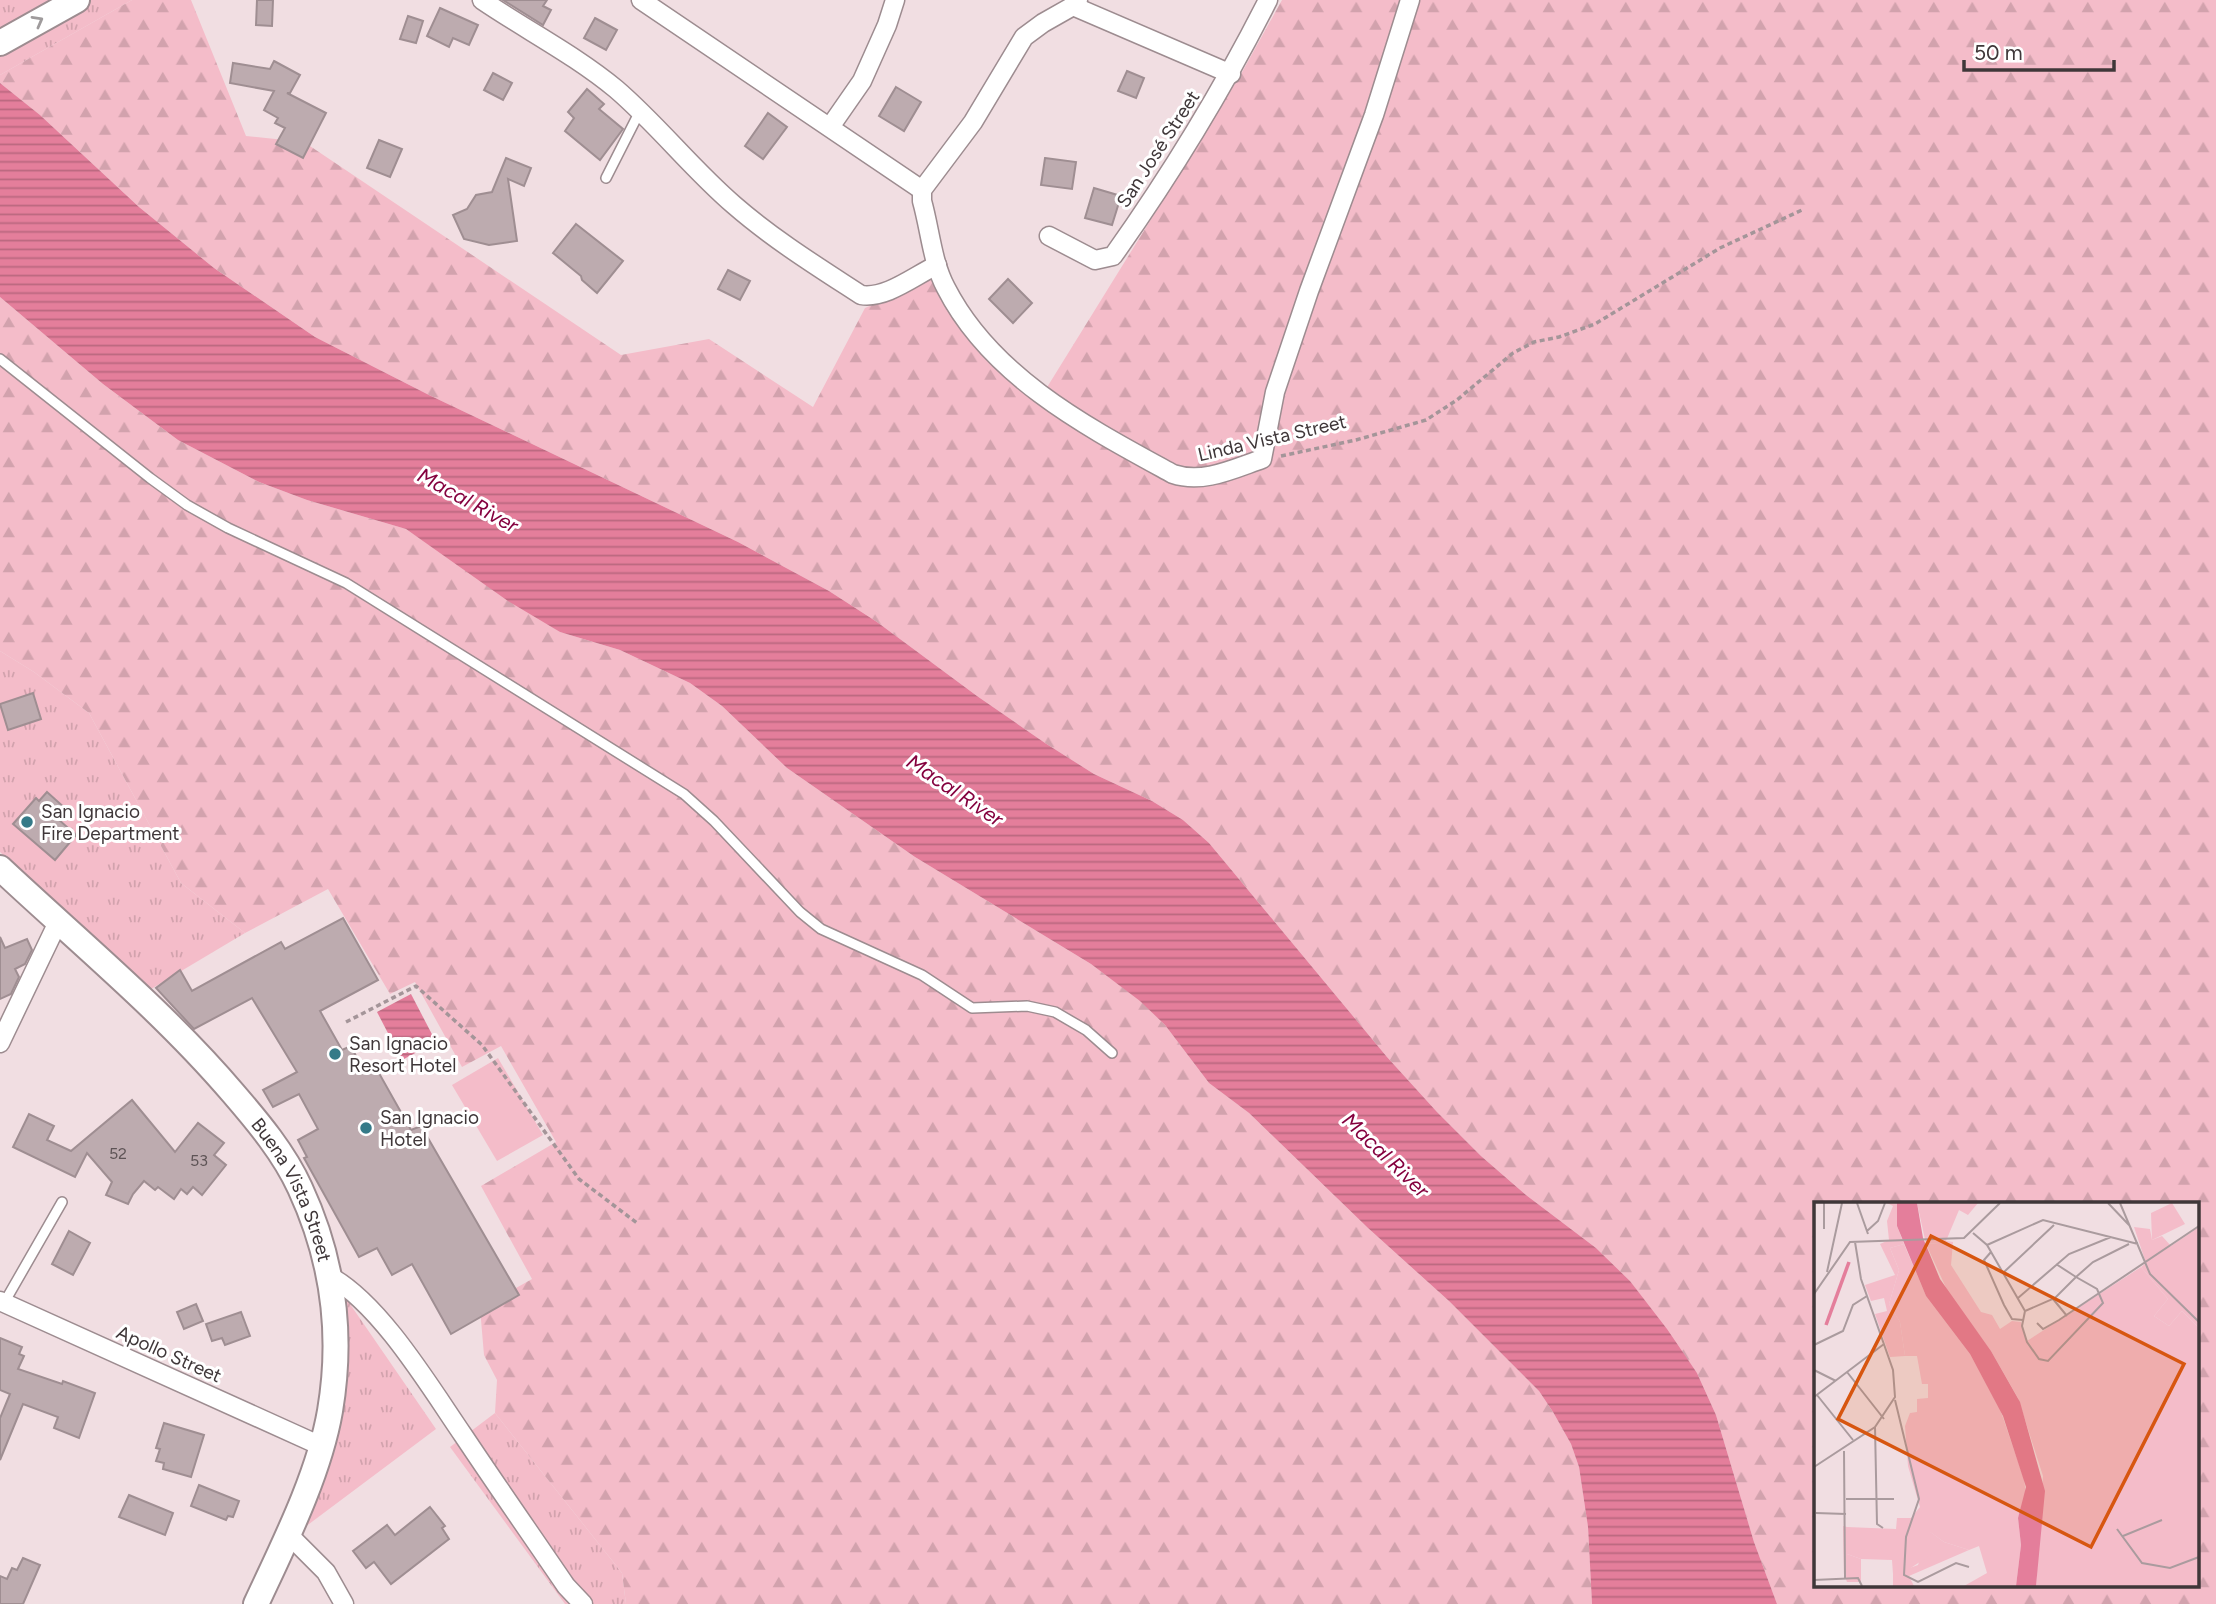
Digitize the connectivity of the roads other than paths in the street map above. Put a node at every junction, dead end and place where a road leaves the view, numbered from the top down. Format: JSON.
{"nodes":[{"id":1,"x":77,"y":0,"type":"edge"},
{"id":2,"x":482,"y":0,"type":"edge"},
{"id":3,"x":641,"y":0,"type":"edge"},
{"id":4,"x":895,"y":0,"type":"edge"},
{"id":5,"x":1268,"y":0,"type":"edge"},
{"id":6,"x":1410,"y":0,"type":"edge"},
{"id":7,"x":1075,"y":3,"type":"edge"},
{"id":8,"x":0,"y":43,"type":"edge"},
{"id":9,"x":1231,"y":74,"type":"junction"},
{"id":10,"x":640,"y":111,"type":"junction"},
{"id":11,"x":830,"y":127,"type":"junction"},
{"id":12,"x":606,"y":178,"type":"dead end"},
{"id":13,"x":922,"y":190,"type":"junction"},
{"id":14,"x":1049,"y":236,"type":"dead end"},
{"id":15,"x":937,"y":265,"type":"junction"},
{"id":16,"x":0,"y":359,"type":"edge"},
{"id":17,"x":0,"y":868,"type":"edge"},
{"id":18,"x":58,"y":922,"type":"junction"},
{"id":19,"x":0,"y":1043,"type":"edge"},
{"id":20,"x":1112,"y":1053,"type":"dead end"},
{"id":21,"x":62,"y":1202,"type":"dead end"},
{"id":22,"x":331,"y":1277,"type":"junction"},
{"id":23,"x":2,"y":1302,"type":"edge"},
{"id":24,"x":321,"y":1446,"type":"junction"},
{"id":25,"x":289,"y":1535,"type":"junction"},
{"id":26,"x":256,"y":1604,"type":"edge"},
{"id":27,"x":344,"y":1604,"type":"edge"},
{"id":28,"x":583,"y":1604,"type":"edge"}],
"edges":[{"from":8,"to":1,"type":"main road","one_way":true},
{"from":2,"to":10,"type":"street"},
{"from":3,"to":11,"type":"street"},
{"from":4,"to":11,"type":"street"},
{"from":5,"to":9,"type":"street","name":"San José Street"},
{"from":6,"to":15,"type":"street","name":"Linda Vista Street"},
{"from":7,"to":9,"type":"street"},
{"from":7,"to":13,"type":"street"},
{"from":9,"to":14,"type":"street","name":"San José Street"},
{"from":10,"to":12,"type":"lane"},
{"from":10,"to":15,"type":"street"},
{"from":11,"to":13,"type":"street"},
{"from":13,"to":15,"type":"street","name":"Linda Vista Street"},
{"from":16,"to":20,"type":"lane"},
{"from":17,"to":18,"type":"main road","name":"Buena Vista Street"},
{"from":18,"to":19,"type":"street"},
{"from":18,"to":22,"type":"main road","name":"Buena Vista Street"},
{"from":21,"to":23,"type":"lane"},
{"from":22,"to":24,"type":"main road","name":"Buena Vista Street"},
{"from":22,"to":28,"type":"street"},
{"from":23,"to":24,"type":"street","name":"Apollo Street"},
{"from":24,"to":25,"type":"main road","name":"Buena Vista Street"},
{"from":25,"to":26,"type":"main road","name":"Buena Vista Street"},
{"from":25,"to":27,"type":"street"}]}
